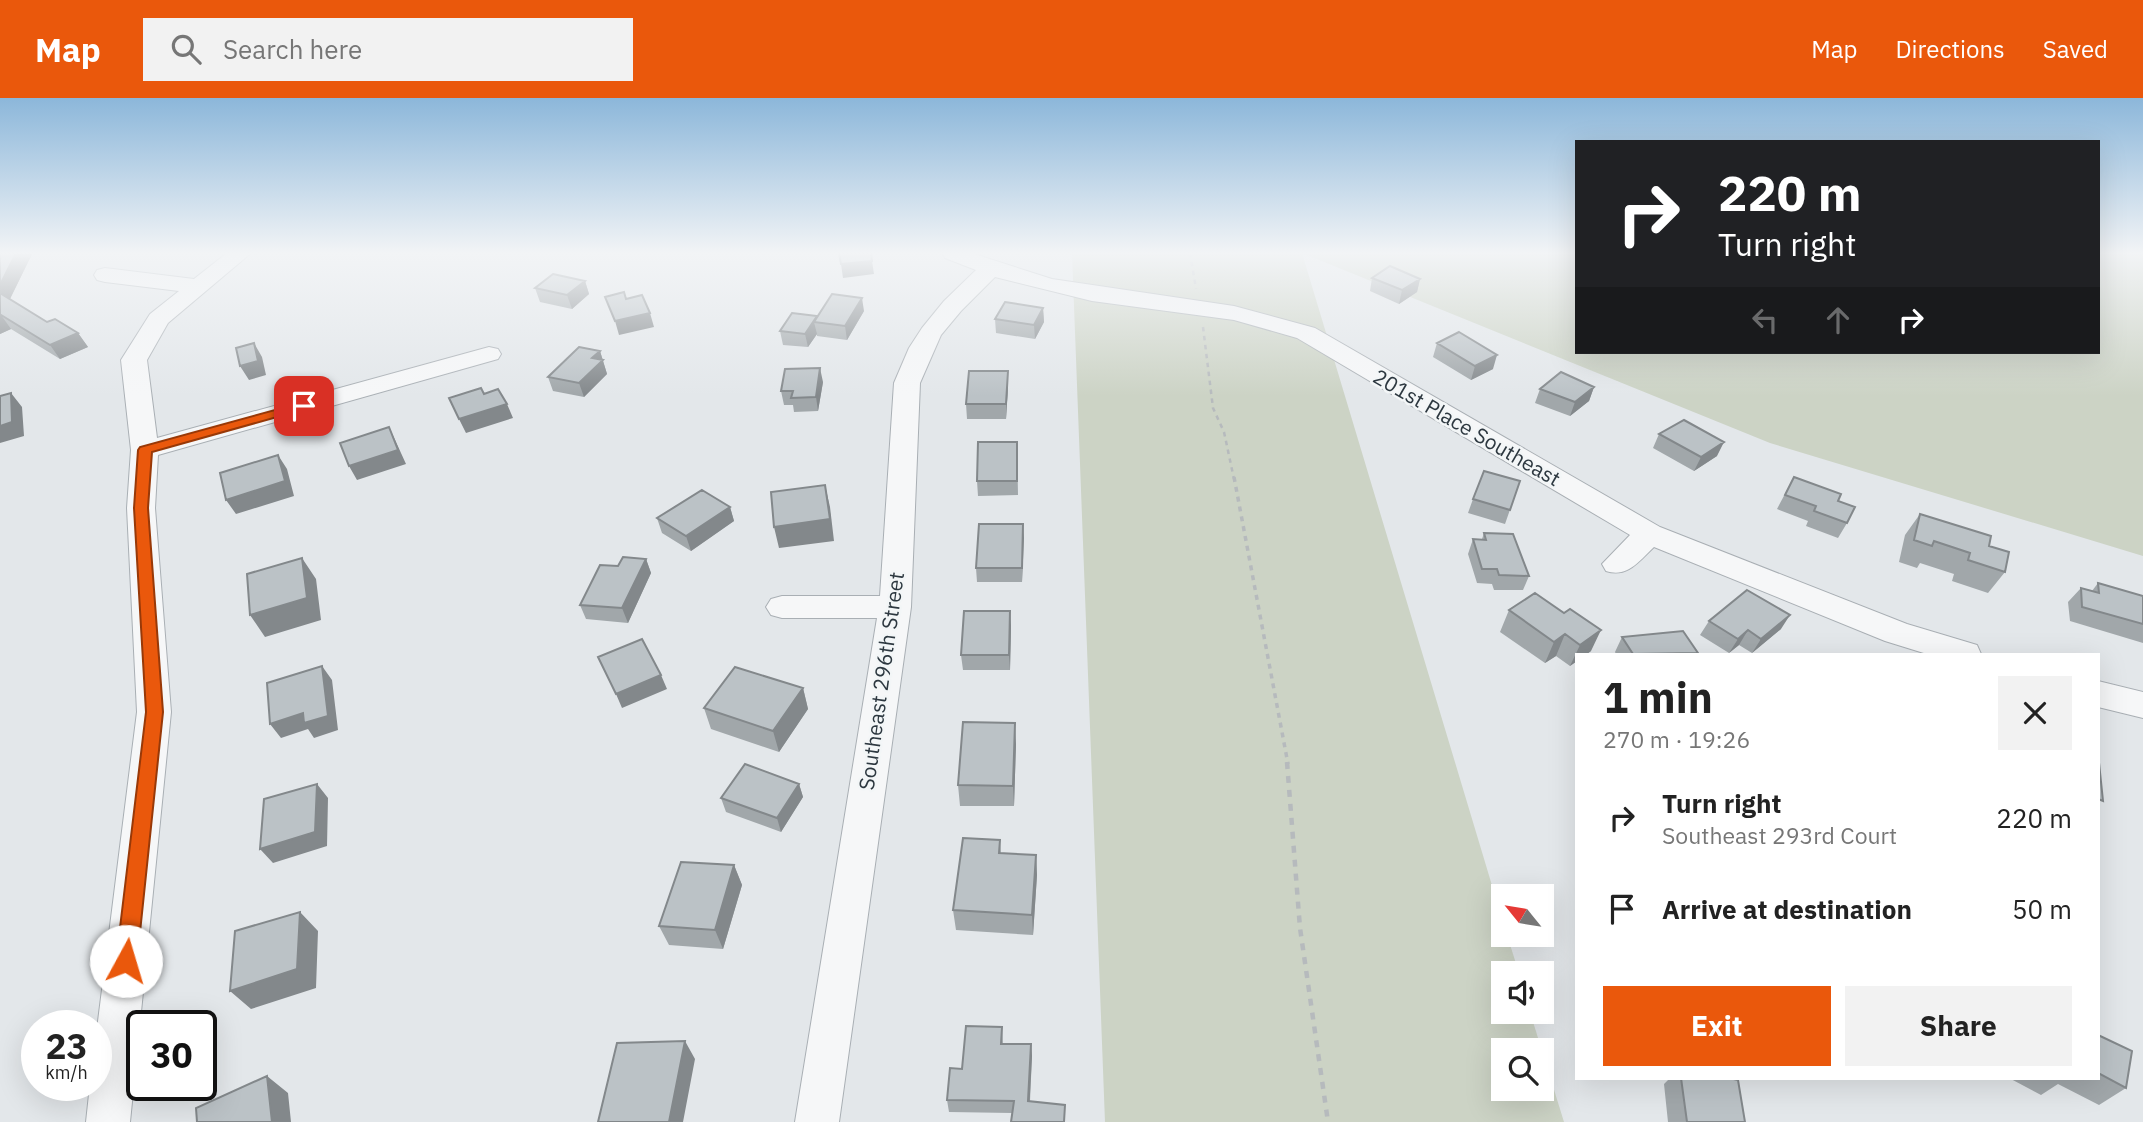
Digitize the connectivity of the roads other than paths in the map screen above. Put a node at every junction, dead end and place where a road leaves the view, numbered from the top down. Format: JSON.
{"nodes":[{"id":1,"x":180,"y":301,"type":"edge"},
{"id":2,"x":956,"y":301,"type":"edge"},
{"id":3,"x":1149,"y":301,"type":"edge"},
{"id":4,"x":489,"y":354,"type":"dead end"},
{"id":5,"x":145,"y":450,"type":"junction"},
{"id":6,"x":1650,"y":534,"type":"junction"},
{"id":7,"x":1617,"y":564,"type":"dead end"},
{"id":8,"x":782,"y":607,"type":"dead end"},
{"id":9,"x":895,"y":607,"type":"junction"},
{"id":10,"x":1962,"y":653,"type":"edge"},
{"id":11,"x":2100,"y":694,"type":"edge"},
{"id":12,"x":2143,"y":705,"type":"edge"},
{"id":13,"x":108,"y":1122,"type":"edge"},
{"id":14,"x":817,"y":1122,"type":"edge"}],
"edges":[{"from":1,"to":5,"type":"street"},
{"from":2,"to":9,"type":"street","name":"Southeast 296th Street"},
{"from":3,"to":6,"type":"street","name":"201st Place Southeast"},
{"from":4,"to":5,"type":"street"},
{"from":5,"to":13,"type":"street"},
{"from":6,"to":7,"type":"street"},
{"from":6,"to":10,"type":"street","name":"201st Place Southeast"},
{"from":8,"to":9,"type":"street"},
{"from":9,"to":14,"type":"street","name":"Southeast 296th Street"},
{"from":11,"to":12,"type":"street"}]}
